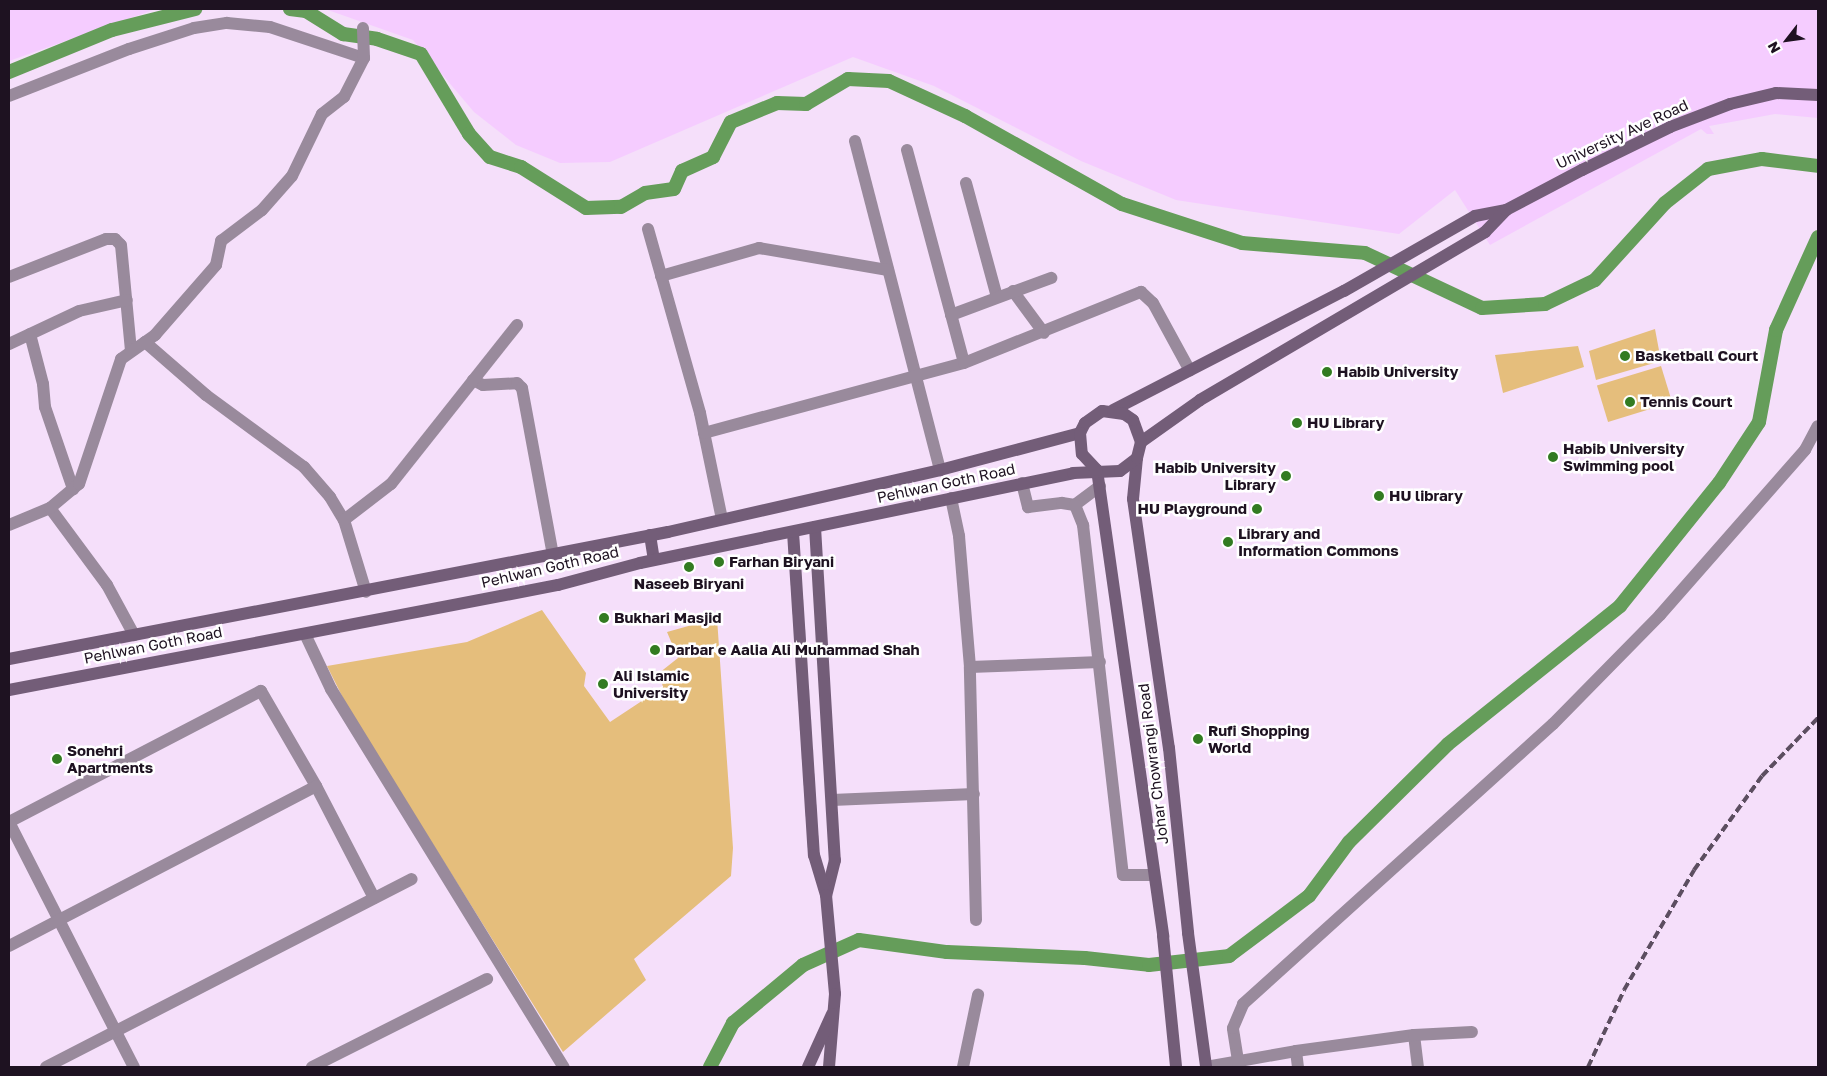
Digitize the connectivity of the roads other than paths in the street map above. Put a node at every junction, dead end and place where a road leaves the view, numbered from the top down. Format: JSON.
{"nodes":[{"id":1,"x":363,"y":28,"type":"dead end"},
{"id":2,"x":363,"y":53,"type":"junction"},
{"id":3,"x":1818,"y":95,"type":"edge"},
{"id":4,"x":9,"y":96,"type":"edge"},
{"id":5,"x":855,"y":141,"type":"dead end"},
{"id":6,"x":907,"y":150,"type":"dead end"},
{"id":7,"x":966,"y":182,"type":"dead end"},
{"id":8,"x":1506,"y":210,"type":"junction"},
{"id":9,"x":648,"y":229,"type":"dead end"},
{"id":10,"x":888,"y":270,"type":"junction"},
{"id":11,"x":661,"y":276,"type":"junction"},
{"id":12,"x":9,"y":277,"type":"edge"},
{"id":13,"x":1051,"y":278,"type":"dead end"},
{"id":14,"x":1013,"y":291,"type":"junction"},
{"id":15,"x":996,"y":297,"type":"junction"},
{"id":16,"x":126,"y":300,"type":"junction"},
{"id":17,"x":951,"y":315,"type":"junction"},
{"id":18,"x":517,"y":325,"type":"dead end"},
{"id":19,"x":1044,"y":333,"type":"junction"},
{"id":20,"x":30,"y":334,"type":"junction"},
{"id":21,"x":145,"y":342,"type":"junction"},
{"id":22,"x":9,"y":344,"type":"edge"},
{"id":23,"x":131,"y":351,"type":"junction"},
{"id":24,"x":964,"y":363,"type":"junction"},
{"id":25,"x":1190,"y":371,"type":"junction"},
{"id":26,"x":916,"y":378,"type":"junction"},
{"id":27,"x":474,"y":380,"type":"junction"},
{"id":28,"x":1113,"y":410,"type":"junction"},
{"id":29,"x":1818,"y":426,"type":"edge"},
{"id":30,"x":704,"y":433,"type":"junction"},
{"id":31,"x":1080,"y":433,"type":"junction"},
{"id":32,"x":1141,"y":442,"type":"junction"},
{"id":33,"x":1137,"y":458,"type":"junction"},
{"id":34,"x":940,"y":470,"type":"junction"},
{"id":35,"x":1097,"y":470,"type":"junction"},
{"id":36,"x":1022,"y":483,"type":"junction"},
{"id":37,"x":1100,"y":486,"type":"junction"},
{"id":38,"x":73,"y":489,"type":"junction"},
{"id":39,"x":951,"y":498,"type":"junction"},
{"id":40,"x":1075,"y":505,"type":"junction"},
{"id":41,"x":50,"y":508,"type":"junction"},
{"id":42,"x":722,"y":519,"type":"junction"},
{"id":43,"x":344,"y":520,"type":"junction"},
{"id":44,"x":9,"y":525,"type":"edge"},
{"id":45,"x":815,"y":527,"type":"junction"},
{"id":46,"x":793,"y":532,"type":"junction"},
{"id":47,"x":650,"y":535,"type":"junction"},
{"id":48,"x":553,"y":555,"type":"junction"},
{"id":49,"x":654,"y":560,"type":"junction"},
{"id":50,"x":366,"y":592,"type":"junction"},
{"id":51,"x":304,"y":634,"type":"junction"},
{"id":52,"x":134,"y":635,"type":"junction"},
{"id":53,"x":9,"y":659,"type":"edge"},
{"id":54,"x":1100,"y":662,"type":"junction"},
{"id":55,"x":970,"y":667,"type":"junction"},
{"id":56,"x":9,"y":690,"type":"edge"},
{"id":57,"x":316,"y":786,"type":"junction"},
{"id":58,"x":974,"y":794,"type":"junction"},
{"id":59,"x":832,"y":800,"type":"junction"},
{"id":60,"x":9,"y":822,"type":"edge"},
{"id":61,"x":1154,"y":875,"type":"junction"},
{"id":62,"x":412,"y":879,"type":"dead end"},
{"id":63,"x":826,"y":895,"type":"junction"},
{"id":64,"x":374,"y":898,"type":"junction"},
{"id":65,"x":976,"y":920,"type":"dead end"},
{"id":66,"x":60,"y":921,"type":"junction"},
{"id":67,"x":9,"y":946,"type":"edge"},
{"id":68,"x":487,"y":979,"type":"dead end"},
{"id":69,"x":978,"y":995,"type":"dead end"},
{"id":70,"x":835,"y":1008,"type":"junction"},
{"id":71,"x":116,"y":1031,"type":"junction"},
{"id":72,"x":1472,"y":1032,"type":"dead end"},
{"id":73,"x":1414,"y":1035,"type":"junction"},
{"id":74,"x":1296,"y":1051,"type":"junction"},
{"id":75,"x":1238,"y":1064,"type":"edge"},
{"id":76,"x":46,"y":1067,"type":"edge"},
{"id":77,"x":134,"y":1067,"type":"edge"},
{"id":78,"x":312,"y":1067,"type":"edge"},
{"id":79,"x":564,"y":1067,"type":"edge"},
{"id":80,"x":808,"y":1067,"type":"edge"},
{"id":81,"x":829,"y":1067,"type":"edge"},
{"id":82,"x":962,"y":1067,"type":"edge"},
{"id":83,"x":1176,"y":1067,"type":"edge"},
{"id":84,"x":1206,"y":1067,"type":"edge"},
{"id":85,"x":1298,"y":1067,"type":"edge"},
{"id":86,"x":1418,"y":1067,"type":"edge"}],
"edges":[{"from":1,"to":2,"type":"street"},
{"from":2,"to":4,"type":"street"},
{"from":2,"to":21,"type":"street"},
{"from":3,"to":8,"type":"main road","name":"University Ave Road"},
{"from":5,"to":10,"type":"street"},
{"from":6,"to":17,"type":"street"},
{"from":7,"to":15,"type":"street"},
{"from":8,"to":25,"type":"main road"},
{"from":8,"to":32,"type":"main road","name":"University Ave Road"},
{"from":9,"to":11,"type":"street"},
{"from":10,"to":11,"type":"street"},
{"from":10,"to":26,"type":"street"},
{"from":11,"to":30,"type":"street"},
{"from":12,"to":16,"type":"street"},
{"from":13,"to":14,"type":"street"},
{"from":14,"to":15,"type":"street"},
{"from":14,"to":19,"type":"street"},
{"from":15,"to":17,"type":"street"},
{"from":16,"to":20,"type":"street"},
{"from":16,"to":23,"type":"street"},
{"from":17,"to":24,"type":"street"},
{"from":18,"to":27,"type":"street"},
{"from":19,"to":24,"type":"street"},
{"from":19,"to":25,"type":"street"},
{"from":20,"to":22,"type":"street"},
{"from":20,"to":38,"type":"street"},
{"from":21,"to":23,"type":"street"},
{"from":21,"to":43,"type":"street"},
{"from":23,"to":38,"type":"street"},
{"from":24,"to":26,"type":"street"},
{"from":25,"to":28,"type":"main road"},
{"from":26,"to":30,"type":"street"},
{"from":26,"to":34,"type":"street"},
{"from":27,"to":43,"type":"street"},
{"from":27,"to":48,"type":"street"},
{"from":28,"to":31,"type":"main road"},
{"from":28,"to":32,"type":"main road"},
{"from":29,"to":75,"type":"street"},
{"from":30,"to":42,"type":"street"},
{"from":31,"to":34,"type":"main road","name":"Pehlwan Goth Road"},
{"from":31,"to":35,"type":"main road"},
{"from":32,"to":33,"type":"main road"},
{"from":33,"to":35,"type":"main road"},
{"from":33,"to":84,"type":"main road","name":"Johar Chowrangi Road"},
{"from":34,"to":42,"type":"main road","name":"Pehlwan Goth Road"},
{"from":35,"to":36,"type":"main road","name":"Pehlwan Goth Road"},
{"from":35,"to":37,"type":"main road","name":"Johar Chowrangi Road"},
{"from":36,"to":39,"type":"main road","name":"Pehlwan Goth Road"},
{"from":36,"to":40,"type":"street"},
{"from":37,"to":40,"type":"street"},
{"from":37,"to":61,"type":"main road","name":"Johar Chowrangi Road"},
{"from":38,"to":41,"type":"street"},
{"from":39,"to":45,"type":"main road","name":"Pehlwan Goth Road"},
{"from":39,"to":55,"type":"street"},
{"from":40,"to":54,"type":"street"},
{"from":41,"to":44,"type":"street"},
{"from":41,"to":52,"type":"street"},
{"from":42,"to":47,"type":"main road","name":"Pehlwan Goth Road"},
{"from":43,"to":50,"type":"street"},
{"from":45,"to":46,"type":"main road","name":"Pehlwan Goth Road"},
{"from":45,"to":59,"type":"main road"},
{"from":46,"to":49,"type":"main road","name":"Pehlwan Goth Road"},
{"from":46,"to":63,"type":"main road"},
{"from":47,"to":48,"type":"main road","name":"Pehlwan Goth Road"},
{"from":47,"to":49,"type":"main road"},
{"from":48,"to":50,"type":"main road","name":"Pehlwan Goth Road"},
{"from":49,"to":51,"type":"main road","name":"Pehlwan Goth Road"},
{"from":50,"to":52,"type":"main road","name":"Pehlwan Goth Road"},
{"from":51,"to":56,"type":"main road","name":"Pehlwan Goth Road"},
{"from":51,"to":79,"type":"street"},
{"from":52,"to":53,"type":"main road","name":"Pehlwan Goth Road"},
{"from":54,"to":55,"type":"street"},
{"from":54,"to":61,"type":"street"},
{"from":55,"to":58,"type":"street"},
{"from":57,"to":60,"type":"street"},
{"from":57,"to":64,"type":"street"},
{"from":57,"to":66,"type":"street"},
{"from":58,"to":59,"type":"street"},
{"from":58,"to":65,"type":"street"},
{"from":59,"to":63,"type":"main road"},
{"from":60,"to":66,"type":"street"},
{"from":61,"to":83,"type":"main road","name":"Johar Chowrangi Road"},
{"from":62,"to":64,"type":"street"},
{"from":63,"to":70,"type":"main road"},
{"from":64,"to":71,"type":"street"},
{"from":66,"to":67,"type":"street"},
{"from":66,"to":71,"type":"street"},
{"from":68,"to":78,"type":"street"},
{"from":69,"to":82,"type":"street"},
{"from":70,"to":80,"type":"main road"},
{"from":70,"to":81,"type":"main road"},
{"from":71,"to":76,"type":"street"},
{"from":71,"to":77,"type":"street"},
{"from":72,"to":73,"type":"street"},
{"from":73,"to":74,"type":"street"},
{"from":73,"to":86,"type":"street"},
{"from":74,"to":75,"type":"street"},
{"from":74,"to":85,"type":"street"},
{"from":75,"to":84,"type":"street"}]}
